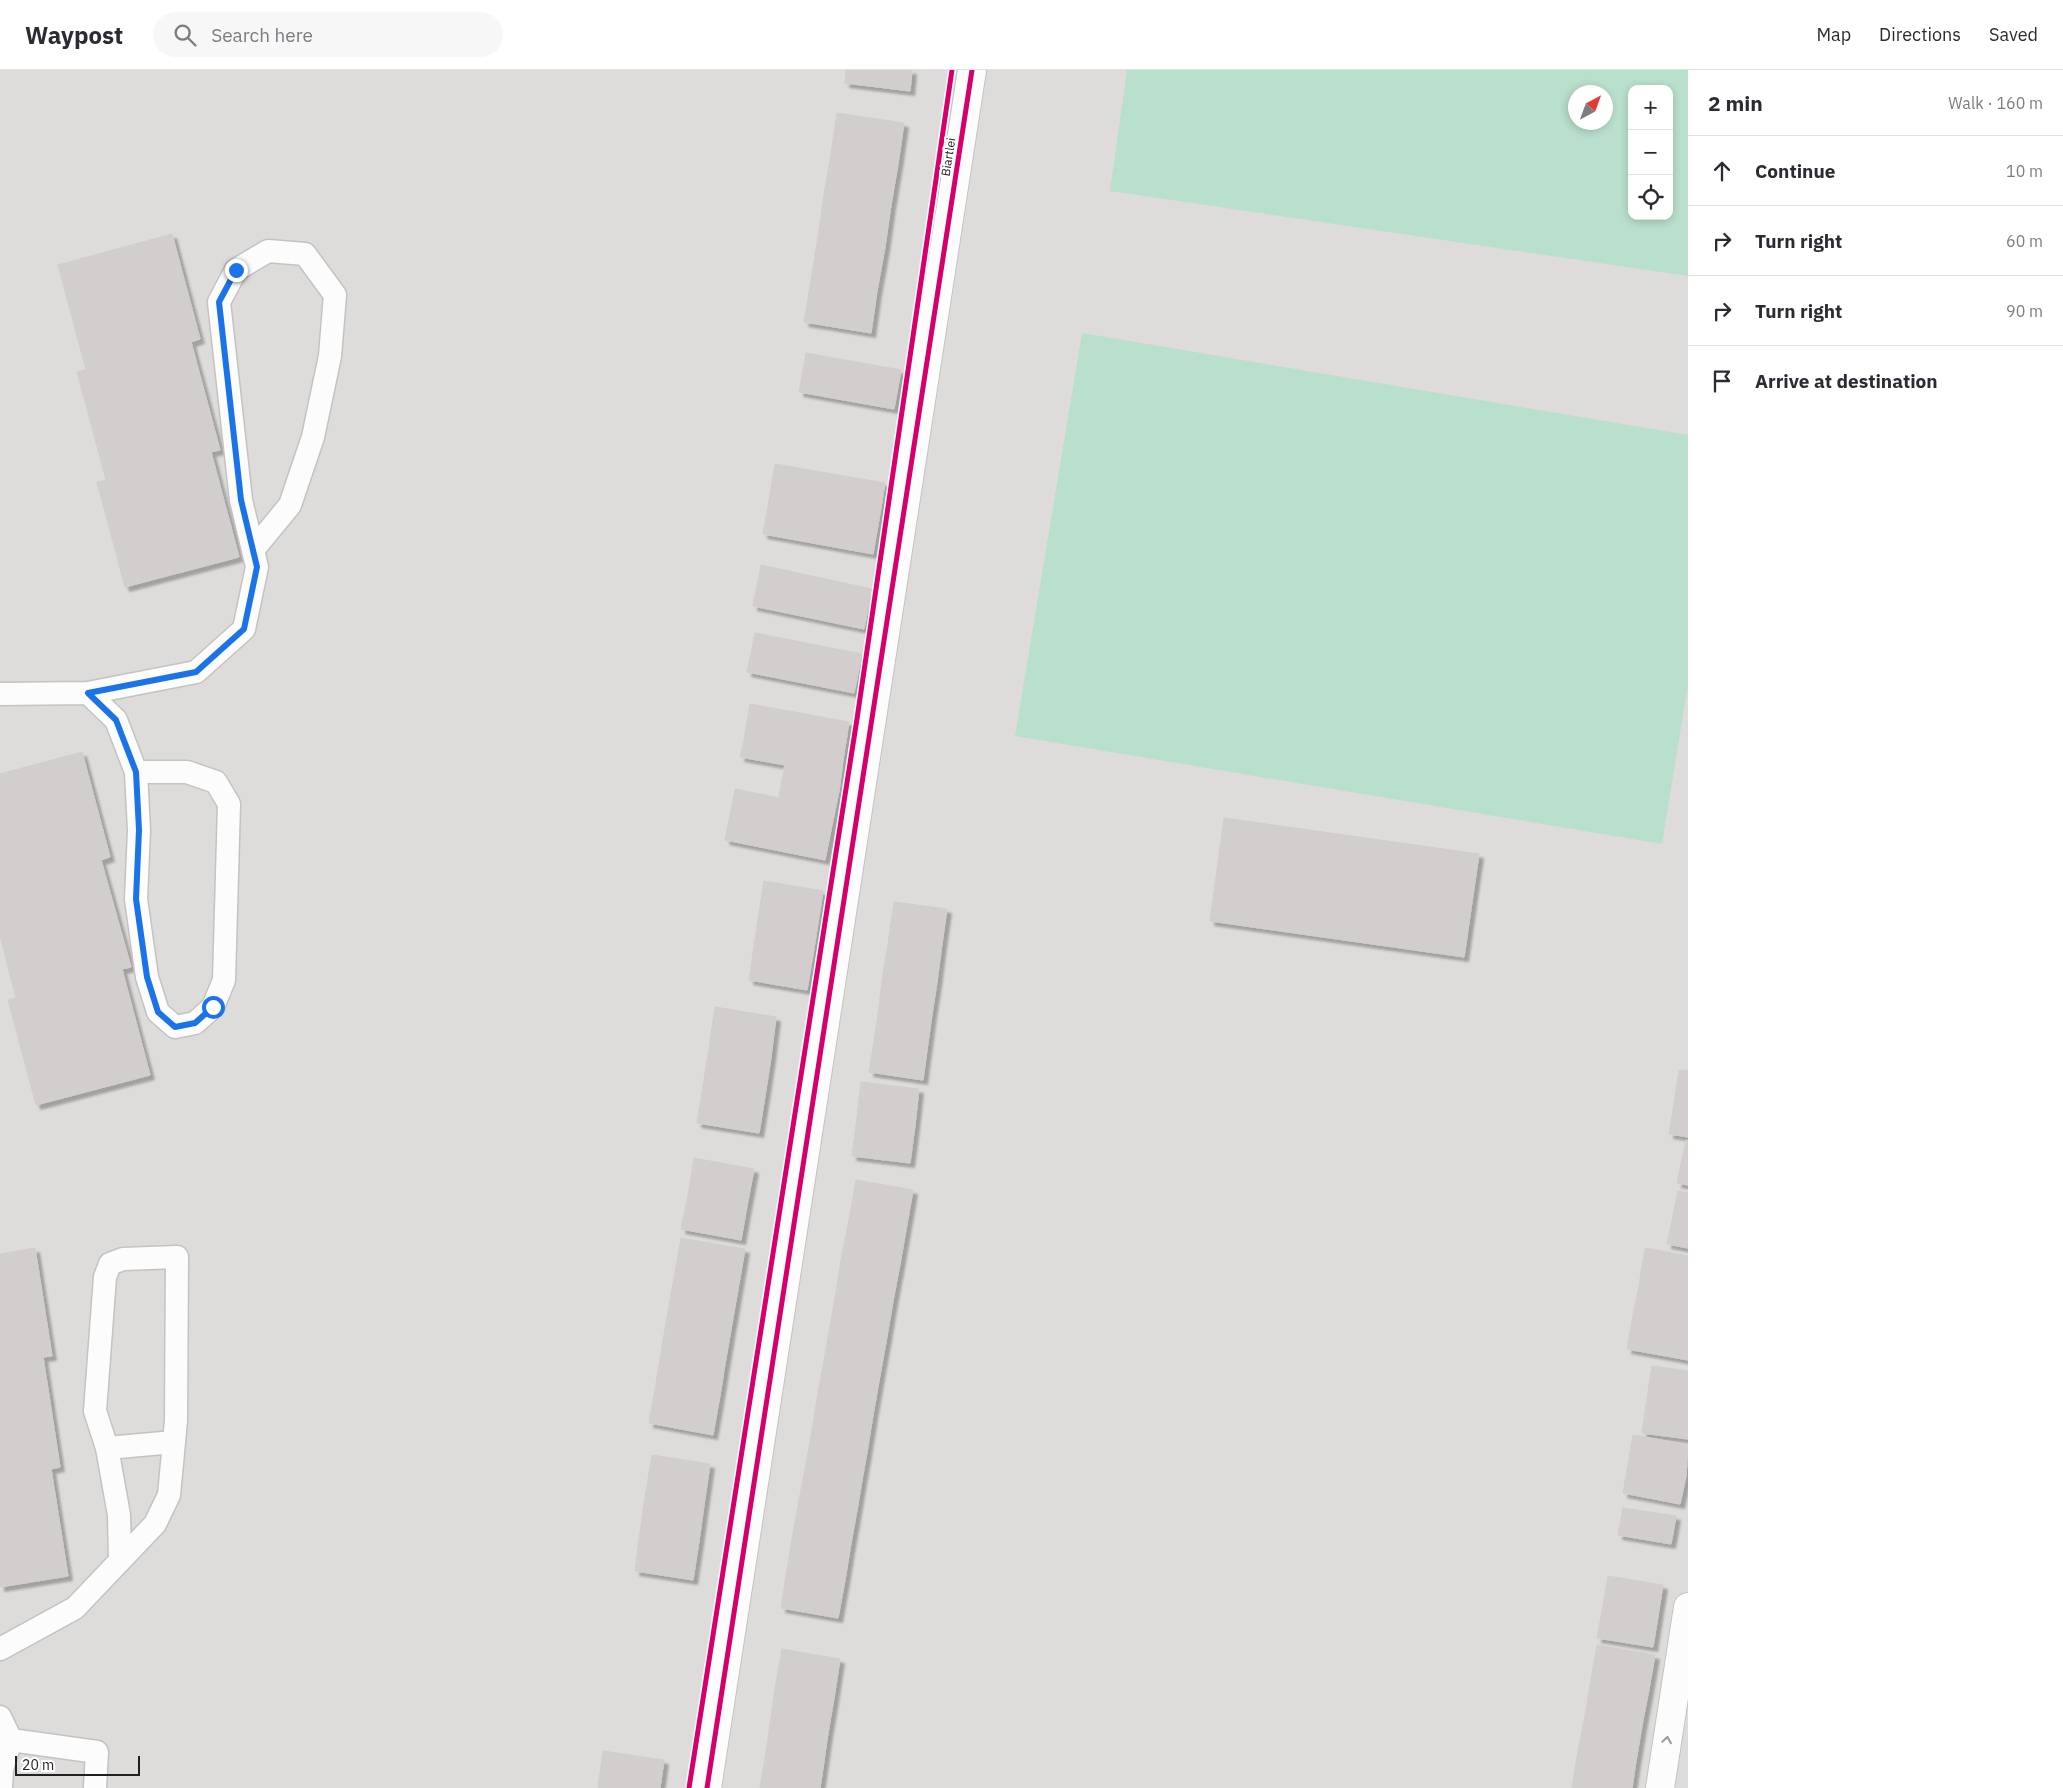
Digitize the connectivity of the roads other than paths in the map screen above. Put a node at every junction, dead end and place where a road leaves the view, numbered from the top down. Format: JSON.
{"nodes":[{"id":1,"x":972,"y":70,"type":"edge"},
{"id":2,"x":253,"y":550,"type":"junction"},
{"id":3,"x":88,"y":693,"type":"junction"},
{"id":4,"x":0,"y":694,"type":"edge"},
{"id":5,"x":136,"y":772,"type":"junction"},
{"id":6,"x":174,"y":1442,"type":"junction"},
{"id":7,"x":107,"y":1448,"type":"junction"},
{"id":8,"x":120,"y":1560,"type":"junction"},
{"id":9,"x":1688,"y":1607,"type":"edge"},
{"id":10,"x":0,"y":1649,"type":"edge"},
{"id":11,"x":0,"y":1717,"type":"edge"},
{"id":12,"x":11,"y":1740,"type":"junction"},
{"id":13,"x":1,"y":1788,"type":"edge"},
{"id":14,"x":95,"y":1788,"type":"edge"},
{"id":15,"x":707,"y":1788,"type":"edge"},
{"id":16,"x":1660,"y":1788,"type":"edge"}],
"edges":[{"from":1,"to":15,"type":"street","name":"Biartlei"},
{"from":2,"to":2,"type":"lane"},
{"from":2,"to":3,"type":"lane"},
{"from":3,"to":4,"type":"lane"},
{"from":3,"to":5,"type":"lane"},
{"from":5,"to":5,"type":"lane"},
{"from":6,"to":7,"type":"lane"},
{"from":6,"to":7,"type":"lane"},
{"from":6,"to":8,"type":"lane"},
{"from":7,"to":8,"type":"lane"},
{"from":8,"to":10,"type":"lane"},
{"from":16,"to":9,"type":"street","one_way":true},
{"from":11,"to":12,"type":"lane"},
{"from":12,"to":13,"type":"lane"},
{"from":12,"to":14,"type":"lane"}]}
